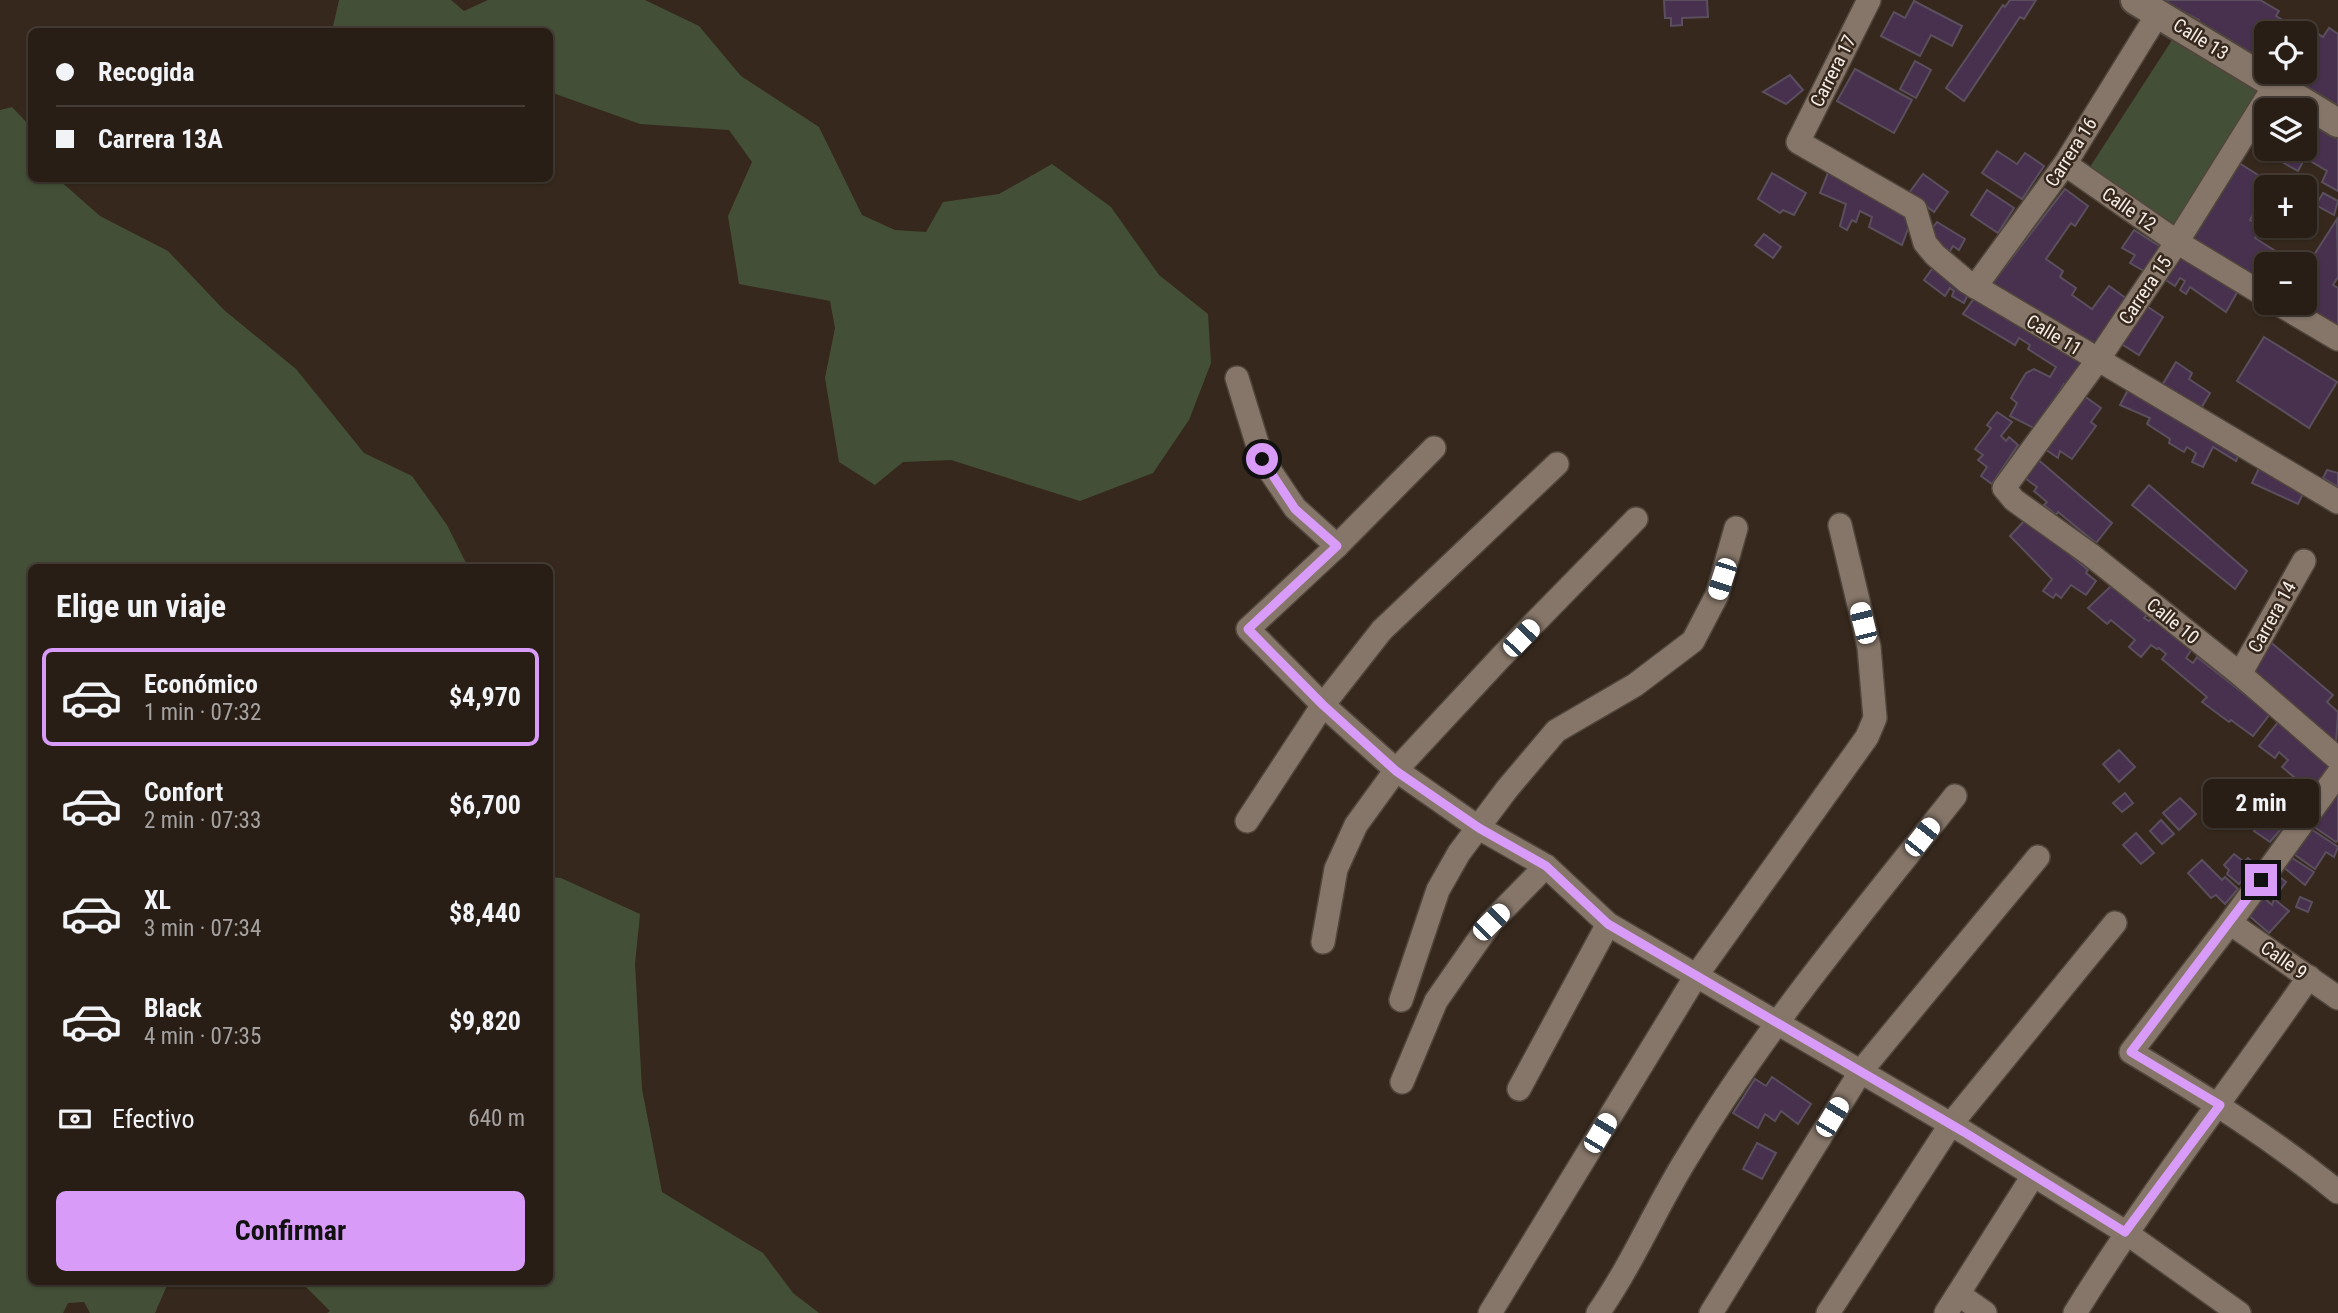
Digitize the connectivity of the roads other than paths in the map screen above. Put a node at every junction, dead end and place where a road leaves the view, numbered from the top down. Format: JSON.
{"nodes":[{"id":1,"x":1870,"y":0,"type":"edge"},
{"id":2,"x":2147,"y":6,"type":"edge"},
{"id":3,"x":2275,"y":85,"type":"junction"},
{"id":4,"x":2338,"y":123,"type":"edge"},
{"id":5,"x":1798,"y":142,"type":"joint"},
{"id":6,"x":2065,"y":164,"type":"junction"},
{"id":7,"x":2177,"y":242,"type":"junction"},
{"id":8,"x":1975,"y":287,"type":"junction"},
{"id":9,"x":2254,"y":289,"type":"edge"},
{"id":10,"x":2297,"y":315,"type":"edge"},
{"id":11,"x":2338,"y":339,"type":"edge"},
{"id":12,"x":2097,"y":361,"type":"junction"},
{"id":13,"x":1237,"y":378,"type":"dead end"},
{"id":14,"x":1434,"y":448,"type":"dead end"},
{"id":15,"x":1557,"y":464,"type":"dead end"},
{"id":16,"x":2004,"y":488,"type":"joint"},
{"id":17,"x":2338,"y":502,"type":"edge"},
{"id":18,"x":1636,"y":519,"type":"dead end"},
{"id":19,"x":1840,"y":525,"type":"dead end"},
{"id":20,"x":1736,"y":528,"type":"dead end"},
{"id":21,"x":1337,"y":546,"type":"junction"},
{"id":22,"x":2304,"y":561,"type":"dead end"},
{"id":23,"x":2240,"y":674,"type":"junction"},
{"id":24,"x":1323,"y":705,"type":"junction"},
{"id":25,"x":2338,"y":759,"type":"edge"},
{"id":26,"x":1396,"y":771,"type":"junction"},
{"id":27,"x":2338,"y":774,"type":"edge"},
{"id":28,"x":1955,"y":796,"type":"dead end"},
{"id":29,"x":1247,"y":821,"type":"dead end"},
{"id":30,"x":1479,"y":828,"type":"junction"},
{"id":31,"x":2038,"y":857,"type":"dead end"},
{"id":32,"x":1546,"y":866,"type":"junction"},
{"id":33,"x":2115,"y":923,"type":"dead end"},
{"id":34,"x":2230,"y":923,"type":"junction"},
{"id":35,"x":1608,"y":924,"type":"junction"},
{"id":36,"x":1323,"y":942,"type":"dead end"},
{"id":37,"x":1696,"y":976,"type":"junction"},
{"id":38,"x":2309,"y":977,"type":"junction"},
{"id":39,"x":2338,"y":998,"type":"edge"},
{"id":40,"x":1401,"y":1000,"type":"dead end"},
{"id":41,"x":1776,"y":1022,"type":"junction"},
{"id":42,"x":1860,"y":1071,"type":"junction"},
{"id":43,"x":1402,"y":1082,"type":"dead end"},
{"id":44,"x":1519,"y":1089,"type":"dead end"},
{"id":45,"x":2220,"y":1105,"type":"junction"},
{"id":46,"x":1951,"y":1124,"type":"junction"},
{"id":47,"x":2033,"y":1176,"type":"junction"},
{"id":48,"x":2338,"y":1192,"type":"edge"},
{"id":49,"x":2125,"y":1232,"type":"junction"},
{"id":50,"x":1952,"y":1304,"type":"edge"},
{"id":51,"x":1490,"y":1313,"type":"edge"},
{"id":52,"x":1598,"y":1313,"type":"edge"},
{"id":53,"x":1711,"y":1313,"type":"edge"},
{"id":54,"x":1828,"y":1313,"type":"edge"},
{"id":55,"x":1985,"y":1313,"type":"edge"},
{"id":56,"x":2075,"y":1313,"type":"edge"},
{"id":57,"x":2239,"y":1313,"type":"edge"}],
"edges":[{"from":1,"to":5,"type":"street","name":"Carrera 17"},
{"from":2,"to":3,"type":"street","name":"Calle 13"},
{"from":2,"to":6,"type":"street","name":"Carrera 16"},
{"from":3,"to":4,"type":"street","name":"Calle 13"},
{"from":3,"to":7,"type":"street","name":"Carrera 15"},
{"from":5,"to":8,"type":"street","name":"Calle 11"},
{"from":6,"to":7,"type":"street","name":"Calle 12"},
{"from":6,"to":8,"type":"street","name":"Carrera 16"},
{"from":7,"to":9,"type":"street","name":"Calle 12"},
{"from":7,"to":12,"type":"street","name":"Carrera 15"},
{"from":8,"to":12,"type":"street","name":"Calle 11"},
{"from":10,"to":11,"type":"street"},
{"from":12,"to":16,"type":"street","name":"Carrera 15"},
{"from":12,"to":17,"type":"street","name":"Calle 11"},
{"from":13,"to":21,"type":"street"},
{"from":14,"to":21,"type":"street"},
{"from":15,"to":24,"type":"street"},
{"from":16,"to":23,"type":"street","name":"Calle 10"},
{"from":18,"to":26,"type":"street"},
{"from":19,"to":37,"type":"street"},
{"from":20,"to":30,"type":"street"},
{"from":21,"to":24,"type":"street"},
{"from":22,"to":23,"type":"street","name":"Carrera 14"},
{"from":23,"to":25,"type":"street","name":"Calle 10"},
{"from":24,"to":26,"type":"street"},
{"from":24,"to":29,"type":"street"},
{"from":26,"to":30,"type":"street"},
{"from":26,"to":36,"type":"street"},
{"from":27,"to":34,"type":"street"},
{"from":28,"to":41,"type":"street"},
{"from":30,"to":32,"type":"street"},
{"from":30,"to":40,"type":"street"},
{"from":31,"to":42,"type":"street"},
{"from":32,"to":35,"type":"street"},
{"from":32,"to":43,"type":"street"},
{"from":33,"to":46,"type":"street"},
{"from":34,"to":38,"type":"street","name":"Calle 9"},
{"from":34,"to":45,"type":"street"},
{"from":35,"to":37,"type":"street"},
{"from":35,"to":44,"type":"street"},
{"from":37,"to":41,"type":"street"},
{"from":37,"to":51,"type":"street"},
{"from":38,"to":39,"type":"street","name":"Calle 9"},
{"from":38,"to":45,"type":"street"},
{"from":41,"to":42,"type":"street"},
{"from":41,"to":52,"type":"street"},
{"from":42,"to":46,"type":"street"},
{"from":42,"to":53,"type":"street"},
{"from":45,"to":48,"type":"street"},
{"from":45,"to":49,"type":"street"},
{"from":46,"to":47,"type":"street"},
{"from":46,"to":54,"type":"street"},
{"from":47,"to":49,"type":"street"},
{"from":47,"to":50,"type":"street"},
{"from":49,"to":56,"type":"street"},
{"from":49,"to":57,"type":"street"},
{"from":50,"to":55,"type":"street"}]}
